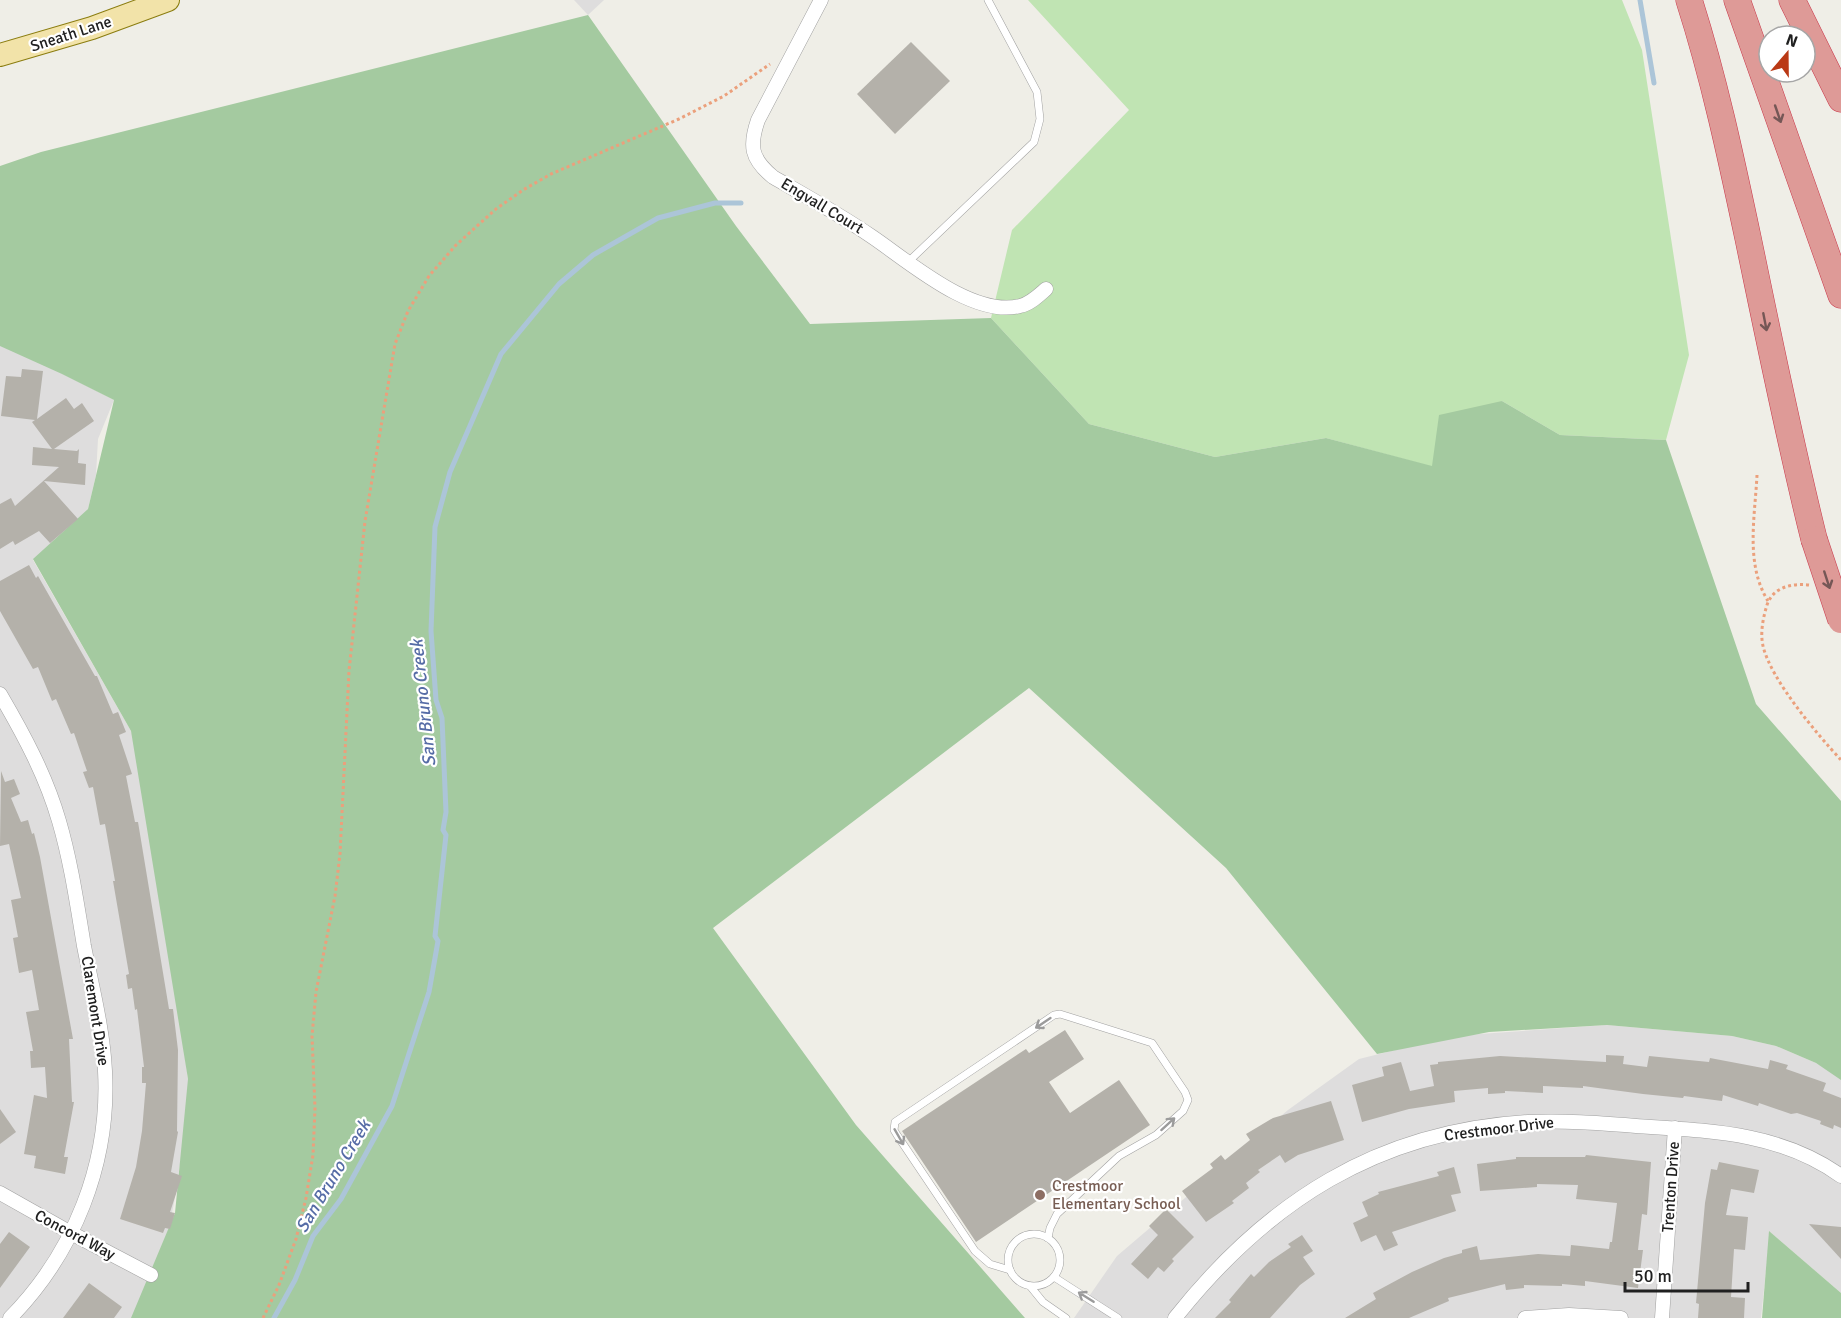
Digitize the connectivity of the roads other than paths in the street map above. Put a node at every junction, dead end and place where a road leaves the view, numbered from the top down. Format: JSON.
{"nodes":[{"id":1,"x":168,"y":0,"type":"edge"},
{"id":2,"x":821,"y":0,"type":"edge"},
{"id":3,"x":988,"y":0,"type":"edge"},
{"id":4,"x":1679,"y":0,"type":"edge"},
{"id":5,"x":1689,"y":0,"type":"edge"},
{"id":6,"x":1737,"y":0,"type":"edge"},
{"id":7,"x":1792,"y":0,"type":"edge"},
{"id":8,"x":2,"y":54,"type":"edge"},
{"id":9,"x":1841,"y":99,"type":"edge"},
{"id":10,"x":907,"y":263,"type":"junction"},
{"id":11,"x":1756,"y":277,"type":"junction"},
{"id":12,"x":1046,"y":289,"type":"dead end"},
{"id":13,"x":1841,"y":295,"type":"edge"},
{"id":14,"x":1841,"y":620,"type":"edge"},
{"id":15,"x":0,"y":694,"type":"edge"},
{"id":16,"x":1675,"y":1128,"type":"junction"},
{"id":17,"x":1841,"y":1176,"type":"edge"},
{"id":18,"x":0,"y":1193,"type":"edge"},
{"id":19,"x":71,"y":1233,"type":"junction"},
{"id":20,"x":1048,"y":1238,"type":"junction"},
{"id":21,"x":1010,"y":1270,"type":"junction"},
{"id":22,"x":152,"y":1275,"type":"dead end"},
{"id":23,"x":1054,"y":1277,"type":"junction"},
{"id":24,"x":1030,"y":1286,"type":"junction"},
{"id":25,"x":10,"y":1318,"type":"edge"},
{"id":26,"x":1066,"y":1318,"type":"edge"},
{"id":27,"x":1118,"y":1318,"type":"edge"},
{"id":28,"x":1174,"y":1318,"type":"edge"},
{"id":29,"x":1525,"y":1318,"type":"edge"},
{"id":30,"x":1621,"y":1318,"type":"edge"},
{"id":31,"x":1662,"y":1318,"type":"edge"}],
"edges":[{"from":1,"to":8,"type":"main road","name":"Sneath Lane"},
{"from":2,"to":10,"type":"street","name":"Engvall Court"},
{"from":3,"to":10,"type":"lane"},
{"from":4,"to":11,"type":"highway"},
{"from":5,"to":11,"type":"highway"},
{"from":6,"to":13,"type":"highway","one_way":true},
{"from":7,"to":9,"type":"highway"},
{"from":10,"to":12,"type":"street","name":"Engvall Court"},
{"from":11,"to":14,"type":"highway","one_way":true,"bridge":true},
{"from":15,"to":19,"type":"street","name":"Claremont Drive"},
{"from":16,"to":17,"type":"street","name":"Crestmoor Drive"},
{"from":16,"to":28,"type":"street","name":"Crestmoor Drive"},
{"from":16,"to":31,"type":"street","name":"Trenton Drive"},
{"from":18,"to":19,"type":"street","name":"Concord Way"},
{"from":19,"to":22,"type":"street","name":"Concord Way"},
{"from":19,"to":25,"type":"street","name":"Claremont Drive"},
{"from":20,"to":21,"type":"lane"},
{"from":20,"to":21,"type":"lane","one_way":true},
{"from":20,"to":23,"type":"lane"},
{"from":21,"to":24,"type":"lane"},
{"from":23,"to":24,"type":"lane"},
{"from":27,"to":23,"type":"lane","one_way":true},
{"from":24,"to":26,"type":"lane"},
{"from":29,"to":30,"type":"street"}]}
